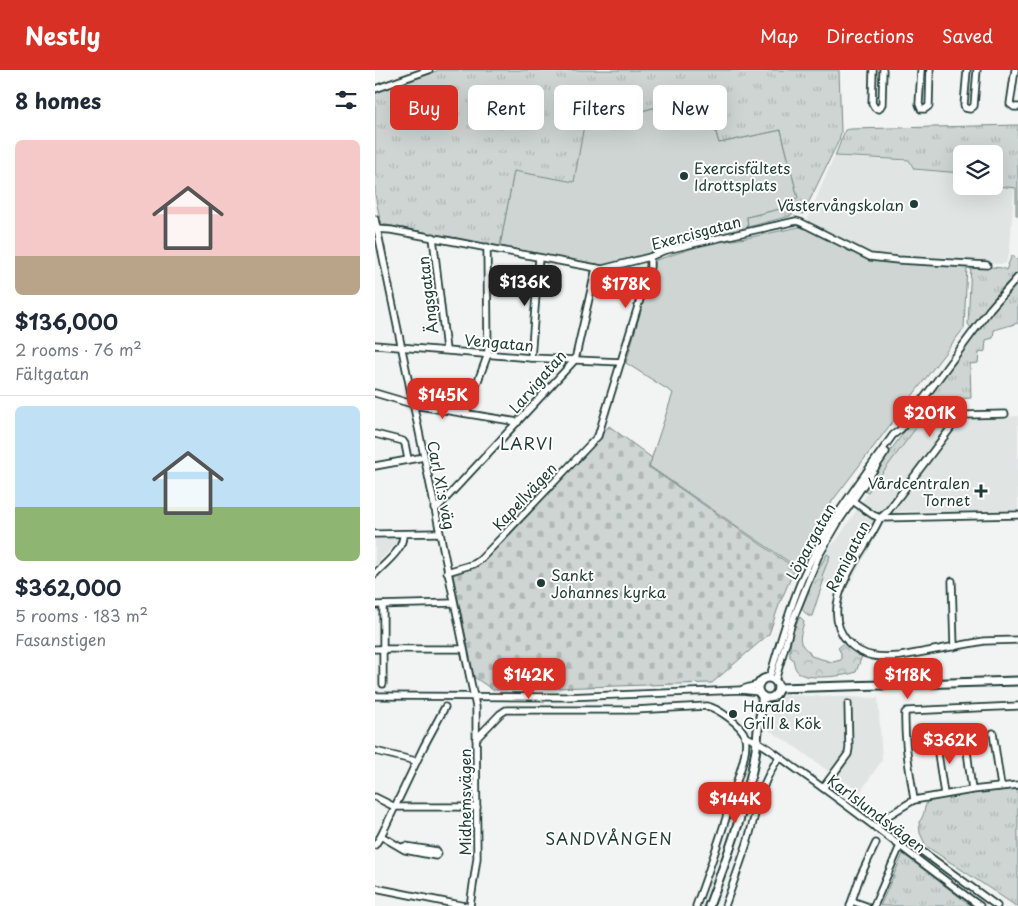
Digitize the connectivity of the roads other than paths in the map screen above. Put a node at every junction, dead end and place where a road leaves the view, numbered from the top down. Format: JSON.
{"nodes":[{"id":1,"x":429,"y":70,"type":"edge"},
{"id":2,"x":873,"y":70,"type":"edge"},
{"id":3,"x":883,"y":70,"type":"edge"},
{"id":4,"x":921,"y":70,"type":"edge"},
{"id":5,"x":930,"y":70,"type":"edge"},
{"id":6,"x":967,"y":70,"type":"edge"},
{"id":7,"x":977,"y":70,"type":"edge"},
{"id":8,"x":1015,"y":70,"type":"edge"},
{"id":9,"x":375,"y":89,"type":"edge"},
{"id":10,"x":1018,"y":107,"type":"edge"},
{"id":11,"x":375,"y":219,"type":"edge"},
{"id":12,"x":376,"y":229,"type":"edge"},
{"id":13,"x":433,"y":237,"type":"junction"},
{"id":14,"x":487,"y":247,"type":"junction"},
{"id":15,"x":650,"y":257,"type":"junction"},
{"id":16,"x":539,"y":258,"type":"junction"},
{"id":17,"x":987,"y":265,"type":"dead end"},
{"id":18,"x":596,"y":268,"type":"junction"},
{"id":19,"x":1017,"y":278,"type":"edge"},
{"id":20,"x":375,"y":345,"type":"edge"},
{"id":21,"x":401,"y":346,"type":"junction"},
{"id":22,"x":446,"y":350,"type":"junction"},
{"id":23,"x":488,"y":354,"type":"junction"},
{"id":24,"x":531,"y":358,"type":"junction"},
{"id":25,"x":575,"y":360,"type":"junction"},
{"id":26,"x":621,"y":362,"type":"junction"},
{"id":27,"x":375,"y":393,"type":"edge"},
{"id":28,"x":413,"y":404,"type":"junction"},
{"id":29,"x":466,"y":413,"type":"junction"},
{"id":30,"x":1005,"y":414,"type":"dead end"},
{"id":31,"x":518,"y":422,"type":"junction"},
{"id":32,"x":375,"y":434,"type":"edge"},
{"id":33,"x":424,"y":457,"type":"junction"},
{"id":34,"x":408,"y":459,"type":"junction"},
{"id":35,"x":375,"y":466,"type":"edge"},
{"id":36,"x":850,"y":499,"type":"junction"},
{"id":37,"x":434,"y":508,"type":"junction"},
{"id":38,"x":1018,"y":515,"type":"edge"},
{"id":39,"x":880,"y":518,"type":"junction"},
{"id":40,"x":439,"y":533,"type":"junction"},
{"id":41,"x":375,"y":534,"type":"edge"},
{"id":42,"x":403,"y":534,"type":"junction"},
{"id":43,"x":447,"y":572,"type":"junction"},
{"id":44,"x":375,"y":574,"type":"edge"},
{"id":45,"x":952,"y":581,"type":"dead end"},
{"id":46,"x":454,"y":603,"type":"junction"},
{"id":47,"x":375,"y":605,"type":"edge"},
{"id":48,"x":383,"y":605,"type":"junction"},
{"id":49,"x":1018,"y":640,"type":"edge"},
{"id":50,"x":954,"y":647,"type":"junction"},
{"id":51,"x":375,"y":649,"type":"edge"},
{"id":52,"x":383,"y":649,"type":"junction"},
{"id":53,"x":463,"y":649,"type":"junction"},
{"id":54,"x":767,"y":678,"type":"junction"},
{"id":55,"x":1018,"y":681,"type":"edge"},
{"id":56,"x":383,"y":684,"type":"dead end"},
{"id":57,"x":777,"y":684,"type":"junction"},
{"id":58,"x":760,"y":690,"type":"junction"},
{"id":59,"x":375,"y":696,"type":"edge"},
{"id":60,"x":474,"y":697,"type":"junction"},
{"id":61,"x":770,"y":698,"type":"junction"},
{"id":62,"x":848,"y":704,"type":"dead end"},
{"id":63,"x":1018,"y":706,"type":"edge"},
{"id":64,"x":445,"y":707,"type":"dead end"},
{"id":65,"x":993,"y":733,"type":"dead end"},
{"id":66,"x":965,"y":735,"type":"dead end"},
{"id":67,"x":745,"y":737,"type":"junction"},
{"id":68,"x":476,"y":738,"type":"junction"},
{"id":69,"x":758,"y":740,"type":"junction"},
{"id":70,"x":936,"y":740,"type":"dead end"},
{"id":71,"x":375,"y":751,"type":"edge"},
{"id":72,"x":779,"y":758,"type":"junction"},
{"id":73,"x":416,"y":761,"type":"junction"},
{"id":74,"x":1018,"y":785,"type":"edge"},
{"id":75,"x":1001,"y":786,"type":"junction"},
{"id":76,"x":823,"y":788,"type":"junction"},
{"id":77,"x":972,"y":790,"type":"junction"},
{"id":78,"x":945,"y":794,"type":"junction"},
{"id":79,"x":375,"y":797,"type":"edge"},
{"id":80,"x":914,"y":800,"type":"junction"},
{"id":81,"x":395,"y":807,"type":"junction"},
{"id":82,"x":477,"y":807,"type":"junction"},
{"id":83,"x":882,"y":822,"type":"junction"},
{"id":84,"x":876,"y":828,"type":"junction"},
{"id":85,"x":381,"y":836,"type":"junction"},
{"id":86,"x":876,"y":843,"type":"dead end"},
{"id":87,"x":375,"y":845,"type":"edge"},
{"id":88,"x":900,"y":846,"type":"junction"},
{"id":89,"x":402,"y":847,"type":"junction"},
{"id":90,"x":917,"y":848,"type":"junction"},
{"id":91,"x":913,"y":855,"type":"junction"},
{"id":92,"x":375,"y":888,"type":"edge"},
{"id":93,"x":851,"y":904,"type":"edge"},
{"id":94,"x":465,"y":906,"type":"edge"},
{"id":95,"x":470,"y":906,"type":"edge"},
{"id":96,"x":696,"y":906,"type":"edge"},
{"id":97,"x":709,"y":906,"type":"edge"},
{"id":98,"x":725,"y":906,"type":"edge"},
{"id":99,"x":866,"y":906,"type":"edge"},
{"id":100,"x":874,"y":906,"type":"edge"},
{"id":101,"x":980,"y":906,"type":"edge"},
{"id":102,"x":997,"y":906,"type":"edge"}],
"edges":[{"from":1,"to":9,"type":"street"},
{"from":2,"to":3,"type":"street"},
{"from":4,"to":5,"type":"street"},
{"from":6,"to":7,"type":"street"},
{"from":8,"to":10,"type":"street"},
{"from":11,"to":12,"type":"street","name":"Carl XI:s väg"},
{"from":12,"to":13,"type":"street","name":"Exercisgatan"},
{"from":12,"to":21,"type":"street","name":"Carl XI:s väg"},
{"from":13,"to":14,"type":"street","name":"Exercisgatan"},
{"from":13,"to":22,"type":"street","name":"Ängsgatan"},
{"from":14,"to":16,"type":"street","name":"Exercisgatan"},
{"from":14,"to":23,"type":"street"},
{"from":15,"to":17,"type":"street","name":"Exercisgatan"},
{"from":15,"to":18,"type":"street","name":"Exercisgatan"},
{"from":15,"to":26,"type":"street","name":"Kapellvägen"},
{"from":16,"to":18,"type":"street","name":"Exercisgatan"},
{"from":16,"to":24,"type":"street"},
{"from":18,"to":25,"type":"street","name":"Larvigatan"},
{"from":19,"to":36,"type":"street","name":"Löpargatan"},
{"from":20,"to":21,"type":"street","name":"Vengatan"},
{"from":21,"to":22,"type":"street","name":"Vengatan"},
{"from":21,"to":28,"type":"street","name":"Carl XI:s väg"},
{"from":22,"to":23,"type":"street","name":"Vengatan"},
{"from":23,"to":24,"type":"street","name":"Vengatan"},
{"from":23,"to":29,"type":"street"},
{"from":24,"to":25,"type":"street","name":"Vengatan"},
{"from":25,"to":26,"type":"street","name":"Vengatan"},
{"from":25,"to":31,"type":"street","name":"Larvigatan"},
{"from":26,"to":43,"type":"street","name":"Kapellvägen"},
{"from":27,"to":28,"type":"street"},
{"from":28,"to":29,"type":"street"},
{"from":28,"to":33,"type":"street","name":"Carl XI:s väg"},
{"from":29,"to":31,"type":"street"},
{"from":30,"to":39,"type":"street","name":"Remigatan"},
{"from":31,"to":37,"type":"street","name":"Larvigatan"},
{"from":32,"to":34,"type":"street"},
{"from":33,"to":34,"type":"street"},
{"from":33,"to":37,"type":"street","name":"Carl XI:s väg"},
{"from":34,"to":35,"type":"street"},
{"from":36,"to":39,"type":"street"},
{"from":36,"to":54,"type":"street","name":"Löpargatan"},
{"from":36,"to":57,"type":"street","name":"Löpargatan"},
{"from":37,"to":40,"type":"street","name":"Carl XI:s väg"},
{"from":38,"to":39,"type":"street"},
{"from":39,"to":50,"type":"street","name":"Remigatan"},
{"from":40,"to":42,"type":"street"},
{"from":40,"to":43,"type":"street","name":"Carl XI:s väg"},
{"from":41,"to":42,"type":"street"},
{"from":42,"to":44,"type":"street"},
{"from":43,"to":46,"type":"street","name":"Carl XI:s väg"},
{"from":45,"to":50,"type":"street"},
{"from":46,"to":48,"type":"street"},
{"from":46,"to":53,"type":"street","name":"Carl XI:s väg"},
{"from":47,"to":48,"type":"street"},
{"from":48,"to":52,"type":"street"},
{"from":49,"to":50,"type":"street","name":"Remigatan"},
{"from":51,"to":52,"type":"street"},
{"from":52,"to":53,"type":"street"},
{"from":52,"to":56,"type":"street"},
{"from":53,"to":60,"type":"street","name":"Carl XI:s väg"},
{"from":54,"to":57,"type":"main road"},
{"from":54,"to":58,"type":"main road"},
{"from":55,"to":57,"type":"main road"},
{"from":57,"to":61,"type":"main road"},
{"from":58,"to":60,"type":"street"},
{"from":58,"to":61,"type":"main road"},
{"from":58,"to":69,"type":"main road"},
{"from":59,"to":60,"type":"street"},
{"from":60,"to":68,"type":"street","name":"Midhemsvägen"},
{"from":61,"to":69,"type":"main road"},
{"from":62,"to":76,"type":"street"},
{"from":63,"to":80,"type":"street"},
{"from":64,"to":73,"type":"street"},
{"from":65,"to":75,"type":"street"},
{"from":66,"to":77,"type":"street"},
{"from":67,"to":68,"type":"street"},
{"from":67,"to":69,"type":"street"},
{"from":67,"to":96,"type":"street"},
{"from":68,"to":82,"type":"street","name":"Midhemsvägen"},
{"from":69,"to":72,"type":"street","name":"Karlslundsvägen"},
{"from":69,"to":97,"type":"main road"},
{"from":70,"to":78,"type":"street"},
{"from":71,"to":73,"type":"street"},
{"from":72,"to":76,"type":"street","name":"Karlslundsvägen"},
{"from":72,"to":98,"type":"street"},
{"from":73,"to":81,"type":"street"},
{"from":74,"to":75,"type":"street"},
{"from":75,"to":77,"type":"street"},
{"from":76,"to":84,"type":"street","name":"Karlslundsvägen"},
{"from":77,"to":78,"type":"street"},
{"from":78,"to":80,"type":"street"},
{"from":79,"to":81,"type":"street"},
{"from":80,"to":83,"type":"street"},
{"from":81,"to":82,"type":"street"},
{"from":81,"to":85,"type":"street"},
{"from":82,"to":95,"type":"street","name":"Midhemsvägen"},
{"from":83,"to":84,"type":"street"},
{"from":83,"to":90,"type":"street","name":"Karlslundsvägen"},
{"from":84,"to":88,"type":"street","name":"Karlslundsvägen"},
{"from":85,"to":87,"type":"street"},
{"from":85,"to":89,"type":"street"},
{"from":86,"to":93,"type":"street"},
{"from":88,"to":91,"type":"street","name":"Karlslundsvägen"},
{"from":88,"to":100,"type":"street"},
{"from":89,"to":89,"type":"street"},
{"from":90,"to":91,"type":"street"},
{"from":90,"to":102,"type":"street","name":"Karlslundsvägen"},
{"from":91,"to":101,"type":"street","name":"Karlslundsvägen"},
{"from":92,"to":94,"type":"street"},
{"from":93,"to":99,"type":"street"}]}
